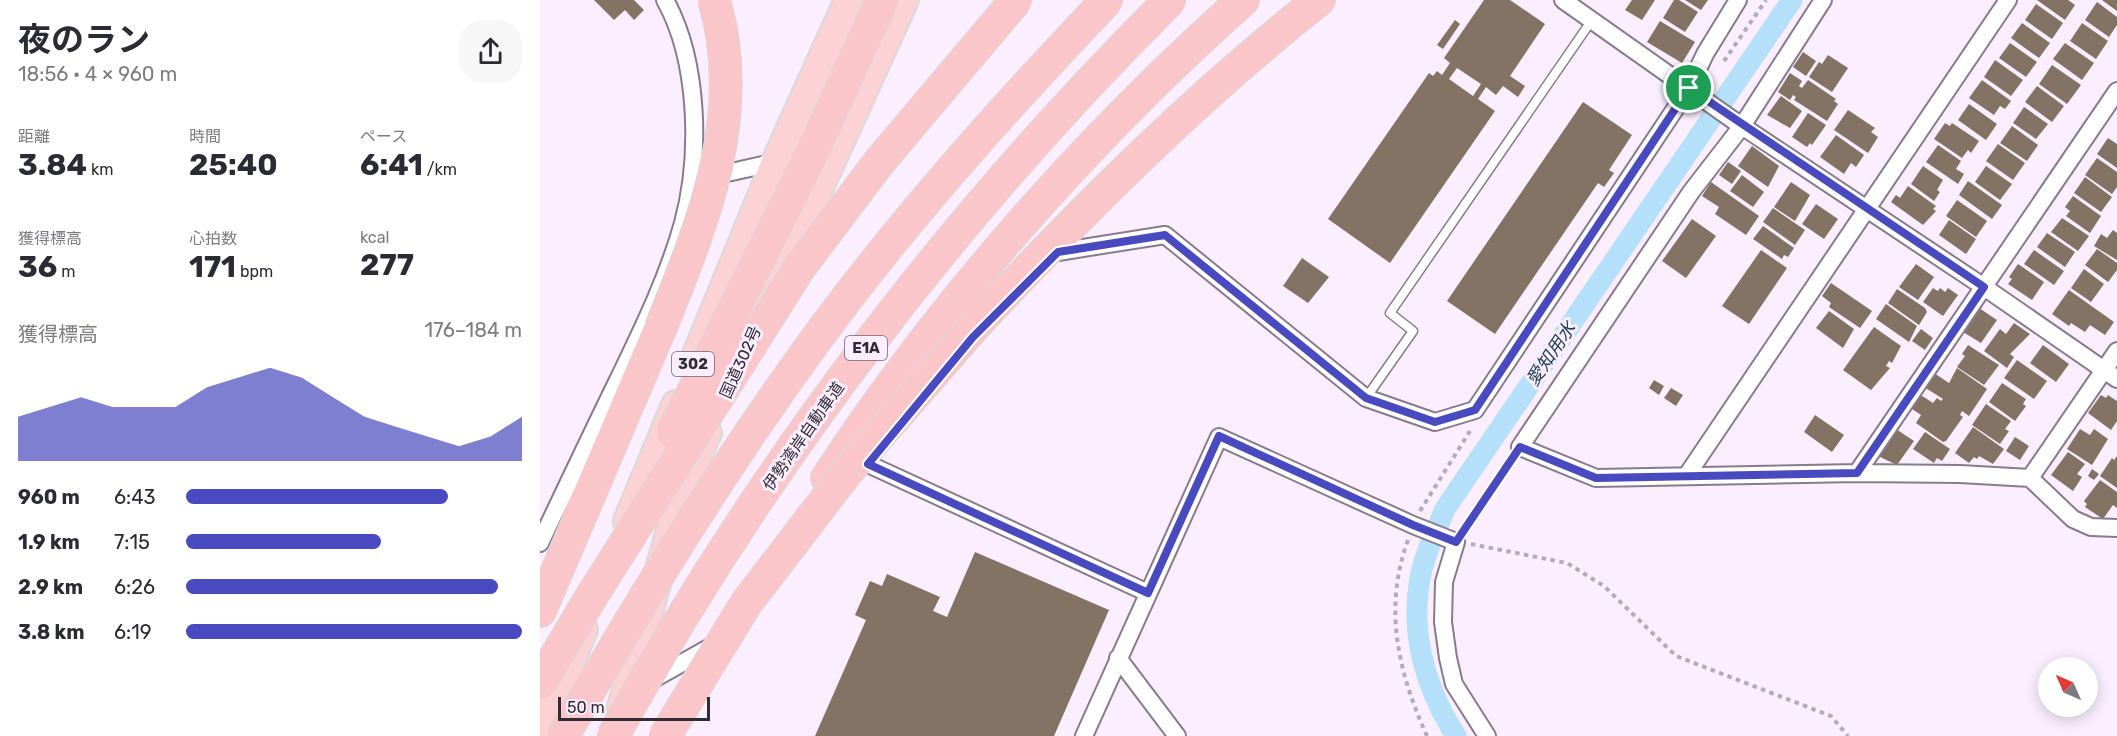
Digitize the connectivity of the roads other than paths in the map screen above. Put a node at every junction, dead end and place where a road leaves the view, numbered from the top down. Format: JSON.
{"nodes":[{"id":1,"x":665,"y":0,"type":"edge"},
{"id":2,"x":714,"y":0,"type":"edge"},
{"id":3,"x":849,"y":0,"type":"edge"},
{"id":4,"x":882,"y":0,"type":"edge"},
{"id":5,"x":904,"y":0,"type":"edge"},
{"id":6,"x":1016,"y":0,"type":"edge"},
{"id":7,"x":1028,"y":0,"type":"edge"},
{"id":8,"x":1107,"y":0,"type":"edge"},
{"id":9,"x":1170,"y":0,"type":"edge"},
{"id":10,"x":1243,"y":0,"type":"edge"},
{"id":11,"x":1258,"y":0,"type":"edge"},
{"id":12,"x":1319,"y":0,"type":"edge"},
{"id":13,"x":1338,"y":0,"type":"edge"},
{"id":14,"x":1563,"y":0,"type":"edge"},
{"id":15,"x":1738,"y":0,"type":"edge"},
{"id":16,"x":1823,"y":0,"type":"edge"},
{"id":17,"x":2008,"y":0,"type":"edge"},
{"id":18,"x":1592,"y":20,"type":"junction"},
{"id":19,"x":1689,"y":88,"type":"junction"},
{"id":20,"x":2117,"y":91,"type":"edge"},
{"id":21,"x":933,"y":98,"type":"junction"},
{"id":22,"x":1127,"y":112,"type":"junction"},
{"id":23,"x":1738,"y":123,"type":"junction"},
{"id":24,"x":776,"y":162,"type":"junction"},
{"id":25,"x":690,"y":181,"type":"junction"},
{"id":26,"x":1868,"y":209,"type":"junction"},
{"id":27,"x":1058,"y":252,"type":"junction"},
{"id":28,"x":1984,"y":287,"type":"junction"},
{"id":29,"x":2117,"y":351,"type":"edge"},
{"id":30,"x":2110,"y":375,"type":"edge"},
{"id":31,"x":1366,"y":398,"type":"junction"},
{"id":32,"x":868,"y":464,"type":"junction"},
{"id":33,"x":1857,"y":473,"type":"junction"},
{"id":34,"x":1687,"y":475,"type":"junction"},
{"id":35,"x":2030,"y":478,"type":"junction"},
{"id":36,"x":2117,"y":528,"type":"edge"},
{"id":37,"x":540,"y":543,"type":"edge"},
{"id":38,"x":1148,"y":593,"type":"junction"},
{"id":39,"x":747,"y":602,"type":"junction"},
{"id":40,"x":540,"y":611,"type":"edge"},
{"id":41,"x":1118,"y":658,"type":"junction"},
{"id":42,"x":540,"y":682,"type":"edge"},
{"id":43,"x":628,"y":692,"type":"junction"},
{"id":44,"x":540,"y":730,"type":"edge"},
{"id":45,"x":564,"y":736,"type":"edge"},
{"id":46,"x":612,"y":736,"type":"edge"},
{"id":47,"x":665,"y":736,"type":"edge"},
{"id":48,"x":1084,"y":736,"type":"edge"},
{"id":49,"x":1178,"y":736,"type":"edge"},
{"id":50,"x":1487,"y":736,"type":"edge"}],
"edges":[{"from":1,"to":25,"type":"street"},
{"from":2,"to":40,"type":"highway","bridge":true},
{"from":3,"to":24,"type":"highway","number":"302"},
{"from":4,"to":42,"type":"highway","bridge":true},
{"from":5,"to":43,"type":"highway","name":"国道302号","number":"302"},
{"from":6,"to":21,"type":"highway","bridge":true},
{"from":7,"to":21,"type":"highway","bridge":true},
{"from":8,"to":45,"type":"highway","number":"E1A","bridge":true},
{"from":9,"to":46,"type":"highway","name":"伊勢湾岸自動車道","number":"E1A","bridge":true},
{"from":10,"to":22,"type":"highway"},
{"from":11,"to":22,"type":"highway"},
{"from":12,"to":39,"type":"highway","bridge":true},
{"from":13,"to":27,"type":"street"},
{"from":14,"to":18,"type":"street"},
{"from":15,"to":19,"type":"street"},
{"from":16,"to":23,"type":"street"},
{"from":17,"to":26,"type":"street"},
{"from":18,"to":19,"type":"street"},
{"from":18,"to":31,"type":"lane"},
{"from":19,"to":23,"type":"street"},
{"from":19,"to":31,"type":"street"},
{"from":20,"to":28,"type":"street"},
{"from":21,"to":42,"type":"highway","bridge":true},
{"from":22,"to":39,"type":"highway","bridge":true},
{"from":23,"to":26,"type":"street"},
{"from":23,"to":34,"type":"street"},
{"from":24,"to":25,"type":"street"},
{"from":24,"to":44,"type":"highway","number":"302"},
{"from":25,"to":37,"type":"street"},
{"from":26,"to":28,"type":"street"},
{"from":26,"to":34,"type":"street"},
{"from":27,"to":31,"type":"street"},
{"from":27,"to":32,"type":"street"},
{"from":28,"to":30,"type":"street"},
{"from":28,"to":33,"type":"street"},
{"from":29,"to":30,"type":"street"},
{"from":30,"to":35,"type":"street"},
{"from":32,"to":38,"type":"street"},
{"from":32,"to":43,"type":"street"},
{"from":33,"to":34,"type":"street"},
{"from":33,"to":35,"type":"street"},
{"from":35,"to":36,"type":"street"},
{"from":38,"to":41,"type":"street"},
{"from":38,"to":50,"type":"street"},
{"from":39,"to":47,"type":"highway","bridge":true},
{"from":41,"to":48,"type":"street"},
{"from":41,"to":49,"type":"street"},
{"from":43,"to":46,"type":"highway","name":"国道302号","number":"302"}]}
